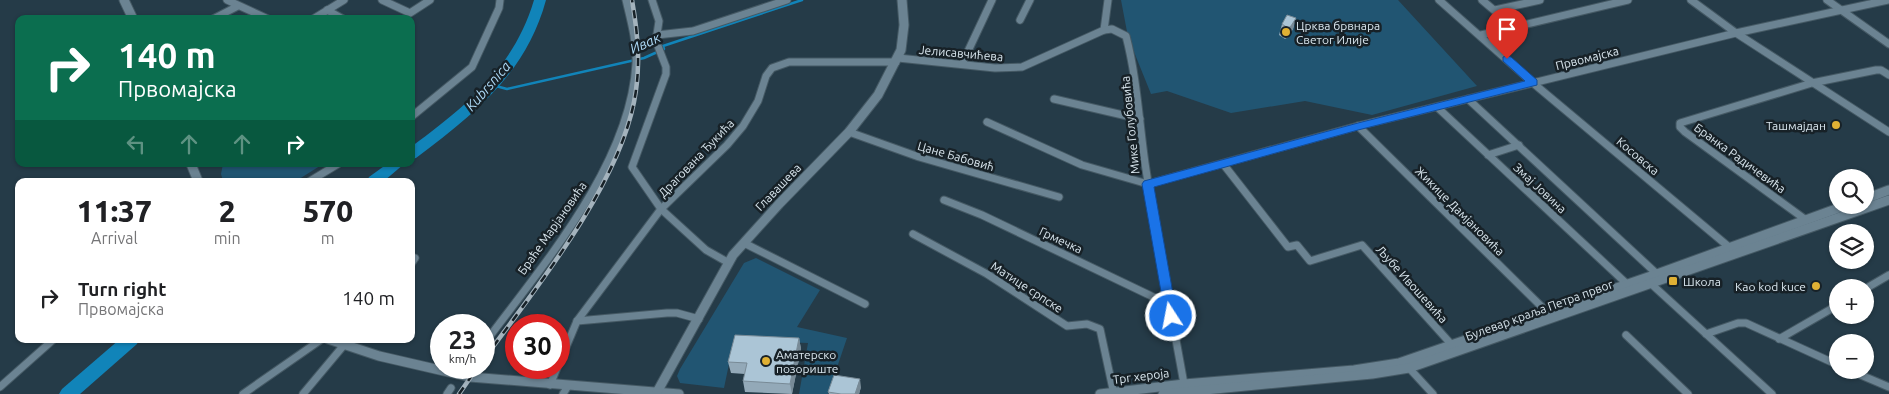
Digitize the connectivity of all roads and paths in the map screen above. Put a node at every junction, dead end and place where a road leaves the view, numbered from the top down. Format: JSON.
{"nodes":[{"id":1,"x":124,"y":0,"type":"edge"},
{"id":2,"x":227,"y":0,"type":"edge"},
{"id":3,"x":344,"y":0,"type":"edge"},
{"id":4,"x":382,"y":0,"type":"edge"},
{"id":5,"x":430,"y":0,"type":"edge"},
{"id":6,"x":500,"y":0,"type":"edge"},
{"id":7,"x":626,"y":0,"type":"edge"},
{"id":8,"x":652,"y":0,"type":"edge"},
{"id":9,"x":787,"y":0,"type":"edge"},
{"id":10,"x":902,"y":0,"type":"edge"},
{"id":11,"x":992,"y":0,"type":"edge"},
{"id":12,"x":1030,"y":0,"type":"edge"},
{"id":13,"x":1108,"y":0,"type":"edge"},
{"id":14,"x":1439,"y":0,"type":"edge"},
{"id":15,"x":1482,"y":0,"type":"edge"},
{"id":16,"x":1540,"y":0,"type":"edge"},
{"id":17,"x":1628,"y":0,"type":"edge"},
{"id":18,"x":1691,"y":0,"type":"edge"},
{"id":19,"x":1827,"y":0,"type":"edge"},
{"id":20,"x":1888,"y":0,"type":"edge"},
{"id":21,"x":238,"y":6,"type":"junction"},
{"id":22,"x":327,"y":10,"type":"junction"},
{"id":23,"x":1495,"y":10,"type":"junction"},
{"id":24,"x":1841,"y":10,"type":"junction"},
{"id":25,"x":131,"y":15,"type":"edge"},
{"id":26,"x":221,"y":15,"type":"edge"},
{"id":27,"x":259,"y":15,"type":"edge"},
{"id":28,"x":319,"y":15,"type":"edge"},
{"id":29,"x":336,"y":15,"type":"edge"},
{"id":30,"x":1020,"y":20,"type":"dead end"},
{"id":31,"x":1514,"y":27,"type":"junction"},
{"id":32,"x":1104,"y":30,"type":"junction"},
{"id":33,"x":1736,"y":33,"type":"junction"},
{"id":34,"x":657,"y":35,"type":"junction"},
{"id":35,"x":1481,"y":35,"type":"junction"},
{"id":36,"x":1889,"y":44,"type":"edge"},
{"id":37,"x":897,"y":60,"type":"junction"},
{"id":38,"x":962,"y":64,"type":"junction"},
{"id":39,"x":1889,"y":75,"type":"edge"},
{"id":40,"x":1533,"y":83,"type":"junction"},
{"id":41,"x":1812,"y":83,"type":"junction"},
{"id":42,"x":1054,"y":98,"type":"dead end"},
{"id":43,"x":1468,"y":99,"type":"junction"},
{"id":44,"x":1438,"y":107,"type":"junction"},
{"id":45,"x":415,"y":114,"type":"edge"},
{"id":46,"x":1140,"y":119,"type":"junction"},
{"id":47,"x":987,"y":122,"type":"dead end"},
{"id":48,"x":1358,"y":126,"type":"junction"},
{"id":49,"x":848,"y":132,"type":"junction"},
{"id":50,"x":1889,"y":132,"type":"edge"},
{"id":51,"x":1518,"y":145,"type":"junction"},
{"id":52,"x":1488,"y":155,"type":"junction"},
{"id":53,"x":1224,"y":165,"type":"junction"},
{"id":54,"x":333,"y":167,"type":"edge"},
{"id":55,"x":315,"y":178,"type":"edge"},
{"id":56,"x":1148,"y":184,"type":"junction"},
{"id":57,"x":1889,"y":190,"type":"edge"},
{"id":58,"x":1874,"y":196,"type":"edge"},
{"id":59,"x":1059,"y":197,"type":"dead end"},
{"id":60,"x":944,"y":200,"type":"dead end"},
{"id":61,"x":1889,"y":200,"type":"edge"},
{"id":62,"x":661,"y":209,"type":"junction"},
{"id":63,"x":1829,"y":212,"type":"edge"},
{"id":64,"x":1806,"y":220,"type":"junction"},
{"id":65,"x":913,"y":234,"type":"dead end"},
{"id":66,"x":744,"y":243,"type":"junction"},
{"id":67,"x":1729,"y":247,"type":"junction"},
{"id":68,"x":729,"y":263,"type":"junction"},
{"id":69,"x":1657,"y":274,"type":"junction"},
{"id":70,"x":1889,"y":274,"type":"edge"},
{"id":71,"x":1648,"y":281,"type":"junction"},
{"id":72,"x":1874,"y":283,"type":"edge"},
{"id":73,"x":1627,"y":284,"type":"junction"},
{"id":74,"x":865,"y":304,"type":"dead end"},
{"id":75,"x":1168,"y":304,"type":"junction"},
{"id":76,"x":1829,"y":310,"type":"edge"},
{"id":77,"x":1546,"y":312,"type":"junction"},
{"id":78,"x":699,"y":319,"type":"junction"},
{"id":79,"x":577,"y":321,"type":"junction"},
{"id":80,"x":495,"y":329,"type":"edge"},
{"id":81,"x":1706,"y":334,"type":"junction"},
{"id":82,"x":1626,"y":335,"type":"dead end"},
{"id":83,"x":570,"y":338,"type":"edge"},
{"id":84,"x":1779,"y":339,"type":"junction"},
{"id":85,"x":50,"y":343,"type":"edge"},
{"id":86,"x":316,"y":343,"type":"edge"},
{"id":87,"x":346,"y":343,"type":"edge"},
{"id":88,"x":350,"y":343,"type":"edge"},
{"id":89,"x":1451,"y":344,"type":"junction"},
{"id":90,"x":1829,"y":361,"type":"edge"},
{"id":91,"x":430,"y":367,"type":"edge"},
{"id":92,"x":1409,"y":368,"type":"junction"},
{"id":93,"x":495,"y":376,"type":"edge"},
{"id":94,"x":552,"y":379,"type":"edge"},
{"id":95,"x":1869,"y":379,"type":"edge"},
{"id":96,"x":550,"y":385,"type":"junction"},
{"id":97,"x":0,"y":387,"type":"edge"},
{"id":98,"x":1185,"y":387,"type":"junction"},
{"id":99,"x":1889,"y":388,"type":"edge"},
{"id":100,"x":565,"y":390,"type":"edge"},
{"id":101,"x":657,"y":393,"type":"edge"},
{"id":102,"x":1114,"y":393,"type":"edge"},
{"id":103,"x":243,"y":394,"type":"edge"},
{"id":104,"x":303,"y":394,"type":"edge"},
{"id":105,"x":679,"y":394,"type":"edge"},
{"id":106,"x":1100,"y":394,"type":"edge"},
{"id":107,"x":1163,"y":394,"type":"edge"},
{"id":108,"x":1433,"y":394,"type":"edge"},
{"id":109,"x":1688,"y":394,"type":"edge"},
{"id":110,"x":1772,"y":394,"type":"edge"}],
"edges":[{"from":1,"to":25,"type":"main road"},
{"from":2,"to":21,"type":"street"},
{"from":3,"to":22,"type":"street"},
{"from":4,"to":5,"type":"street"},
{"from":6,"to":45,"type":"street"},
{"from":7,"to":80,"type":"street","name":"Браће Марјановића"},
{"from":8,"to":34,"type":"street"},
{"from":9,"to":34,"type":"street"},
{"from":10,"to":37,"type":"main road","name":"Главашева"},
{"from":11,"to":38,"type":"street"},
{"from":12,"to":30,"type":"street"},
{"from":13,"to":32,"type":"street"},
{"from":14,"to":35,"type":"street","name":"Косовска"},
{"from":15,"to":23,"type":"street"},
{"from":16,"to":23,"type":"street"},
{"from":17,"to":31,"type":"street"},
{"from":18,"to":33,"type":"street"},
{"from":19,"to":24,"type":"street"},
{"from":20,"to":24,"type":"street","name":"Првомајска"},
{"from":21,"to":26,"type":"street"},
{"from":21,"to":27,"type":"street"},
{"from":22,"to":28,"type":"street"},
{"from":22,"to":29,"type":"street"},
{"from":23,"to":31,"type":"street"},
{"from":24,"to":33,"type":"street","name":"Првомајска"},
{"from":24,"to":36,"type":"street"},
{"from":31,"to":35,"type":"street"},
{"from":32,"to":38,"type":"street","name":"Јелисавчићева"},
{"from":32,"to":46,"type":"street","name":"Мике Голубовића"},
{"from":33,"to":40,"type":"street","name":"Првомајска"},
{"from":33,"to":41,"type":"street"},
{"from":34,"to":62,"type":"street"},
{"from":35,"to":40,"type":"street","name":"Косовска"},
{"from":37,"to":38,"type":"street","name":"Јелисавчићева"},
{"from":37,"to":49,"type":"main road","name":"Главашева"},
{"from":37,"to":62,"type":"street","name":"Драгована Ђукића"},
{"from":39,"to":41,"type":"street"},
{"from":40,"to":43,"type":"street","name":"Првомајска"},
{"from":40,"to":67,"type":"street","name":"Косовска"},
{"from":41,"to":50,"type":"street"},
{"from":41,"to":64,"type":"street","name":"Бранка Радичевића"},
{"from":42,"to":46,"type":"street"},
{"from":43,"to":44,"type":"street","name":"Првомајска"},
{"from":43,"to":51,"type":"street","name":"Змај Јовина"},
{"from":44,"to":48,"type":"street","name":"Првомајска"},
{"from":44,"to":52,"type":"street","name":"Змај Јовина"},
{"from":46,"to":56,"type":"street","name":"Мике Голубовића"},
{"from":47,"to":56,"type":"street"},
{"from":48,"to":53,"type":"street","name":"Првомајска"},
{"from":48,"to":77,"type":"street","name":"Жикице Дамјановића"},
{"from":49,"to":59,"type":"street","name":"Цане Бабовић"},
{"from":49,"to":66,"type":"main road","name":"Главашева"},
{"from":51,"to":52,"type":"street"},
{"from":51,"to":69,"type":"street","name":"Змај Јовина"},
{"from":52,"to":73,"type":"street","name":"Змај Јовина"},
{"from":53,"to":56,"type":"street","name":"Првомајска"},
{"from":53,"to":89,"type":"street","name":"Љубе Ивошевића"},
{"from":54,"to":55,"type":"street"},
{"from":56,"to":75,"type":"street","name":"Мике Голубовића"},
{"from":57,"to":58,"type":"main road"},
{"from":60,"to":75,"type":"street","name":"Грмечка"},
{"from":61,"to":71,"type":"main road","name":"Булевар краља Петра првог"},
{"from":62,"to":68,"type":"street"},
{"from":62,"to":79,"type":"street","name":"Драгована Ђукића"},
{"from":63,"to":64,"type":"main road","name":"Булевар краља Петра првог"},
{"from":64,"to":67,"type":"main road","name":"Булевар краља Петра првог"},
{"from":65,"to":102,"type":"street","name":"Матице српске"},
{"from":66,"to":68,"type":"main road","name":"Главашева"},
{"from":66,"to":74,"type":"street"},
{"from":67,"to":69,"type":"main road","name":"Булевар краља Петра првог"},
{"from":68,"to":78,"type":"main road","name":"Главашева"},
{"from":69,"to":71,"type":"main road","name":"Булевар краља Петра првог"},
{"from":70,"to":72,"type":"street"},
{"from":71,"to":73,"type":"main road","name":"Булевар краља Петра првог"},
{"from":71,"to":81,"type":"street"},
{"from":71,"to":92,"type":"main road","name":"Булевар краља Петра првог"},
{"from":73,"to":77,"type":"main road","name":"Булевар краља Петра првог"},
{"from":75,"to":98,"type":"street","name":"Мике Голубовића"},
{"from":76,"to":84,"type":"street"},
{"from":77,"to":89,"type":"main road","name":"Булевар краља Петра првог"},
{"from":78,"to":79,"type":"street"},
{"from":78,"to":101,"type":"main road","name":"Главашева"},
{"from":79,"to":83,"type":"street","name":"Драгована Ђукића"},
{"from":81,"to":84,"type":"street"},
{"from":81,"to":110,"type":"street"},
{"from":82,"to":109,"type":"street"},
{"from":84,"to":90,"type":"street"},
{"from":85,"to":97,"type":"street"},
{"from":86,"to":103,"type":"street"},
{"from":87,"to":104,"type":"street"},
{"from":88,"to":91,"type":"main road"},
{"from":89,"to":98,"type":"main road","name":"Булевар краља Петра првог"},
{"from":92,"to":98,"type":"main road","name":"Булевар краља Петра првог"},
{"from":92,"to":108,"type":"street"},
{"from":93,"to":96,"type":"main road"},
{"from":94,"to":96,"type":"street"},
{"from":95,"to":99,"type":"street"},
{"from":96,"to":100,"type":"main road"},
{"from":98,"to":102,"type":"main road","name":"Трг хероја"},
{"from":98,"to":107,"type":"main road","name":"Трг хероја"},
{"from":100,"to":101,"type":"main road"},
{"from":101,"to":105,"type":"main road"},
{"from":102,"to":106,"type":"main road","name":"Трг хероја"}]}
